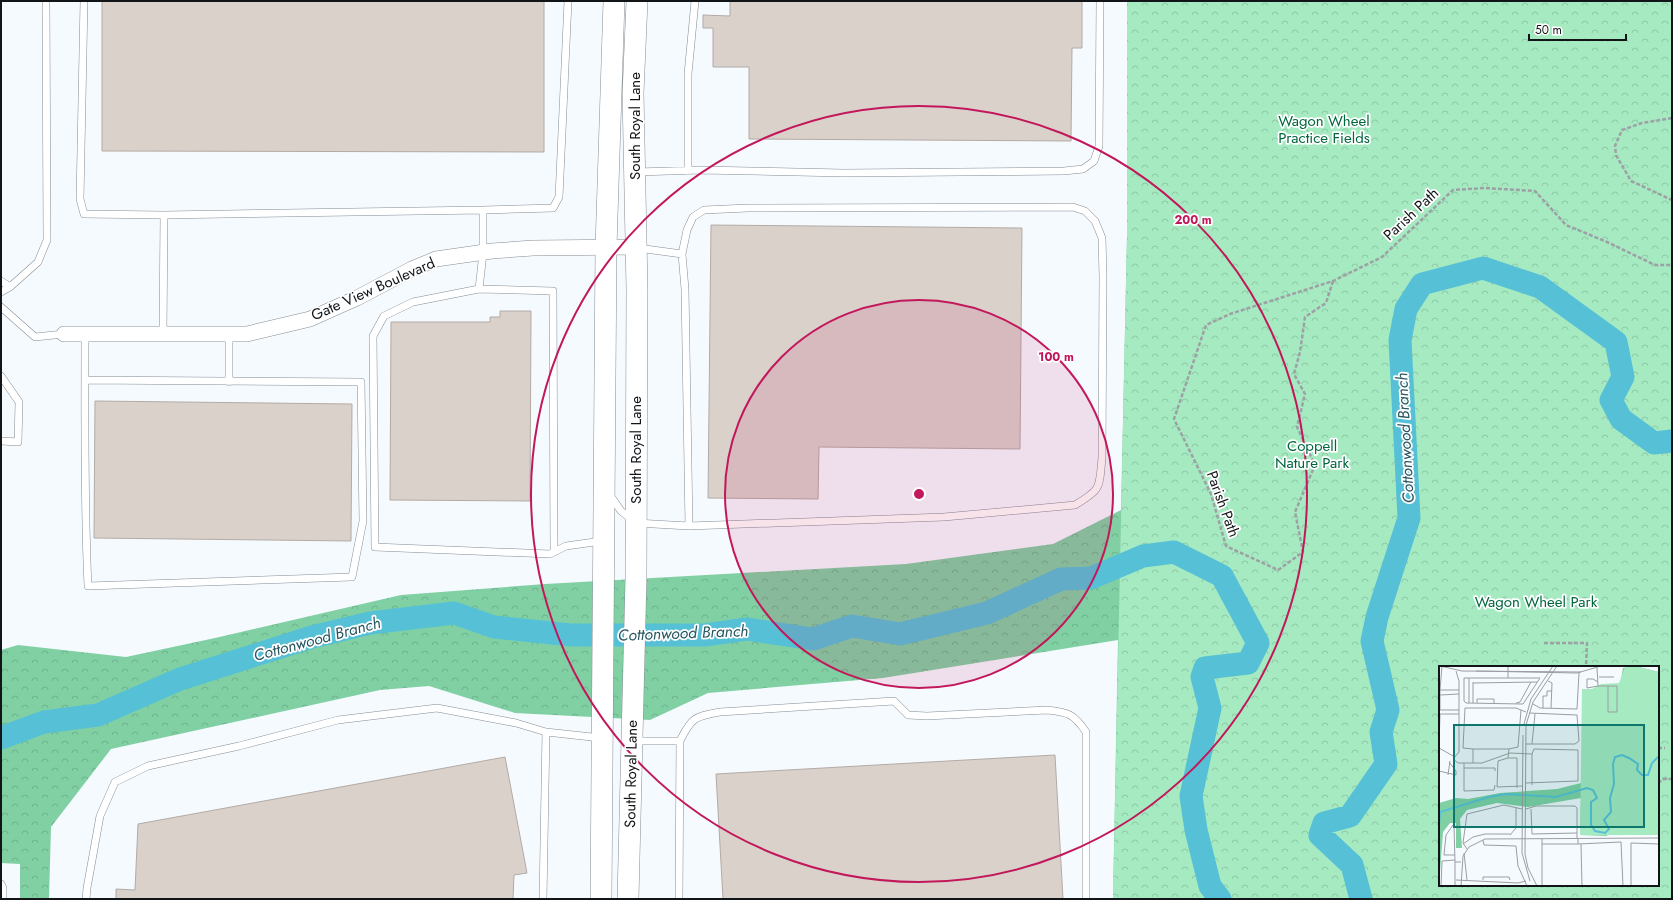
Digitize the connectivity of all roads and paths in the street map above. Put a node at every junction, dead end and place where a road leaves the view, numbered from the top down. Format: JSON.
{"nodes":[{"id":1,"x":46,"y":1,"type":"edge"},
{"id":2,"x":84,"y":1,"type":"edge"},
{"id":3,"x":568,"y":1,"type":"edge"},
{"id":4,"x":614,"y":1,"type":"edge"},
{"id":5,"x":637,"y":1,"type":"edge"},
{"id":6,"x":695,"y":1,"type":"edge"},
{"id":7,"x":1100,"y":1,"type":"edge"},
{"id":8,"x":1672,"y":118,"type":"edge"},
{"id":9,"x":688,"y":171,"type":"junction"},
{"id":10,"x":635,"y":172,"type":"junction"},
{"id":11,"x":1672,"y":200,"type":"edge"},
{"id":12,"x":483,"y":210,"type":"junction"},
{"id":13,"x":164,"y":215,"type":"junction"},
{"id":14,"x":606,"y":247,"type":"junction"},
{"id":15,"x":636,"y":247,"type":"junction"},
{"id":16,"x":483,"y":252,"type":"junction"},
{"id":17,"x":682,"y":254,"type":"junction"},
{"id":18,"x":1672,"y":265,"type":"edge"},
{"id":19,"x":1,"y":281,"type":"edge"},
{"id":20,"x":1333,"y":281,"type":"junction"},
{"id":21,"x":10,"y":286,"type":"junction"},
{"id":22,"x":479,"y":289,"type":"junction"},
{"id":23,"x":1,"y":292,"type":"edge"},
{"id":24,"x":1,"y":307,"type":"edge"},
{"id":25,"x":64,"y":334,"type":"joint"},
{"id":26,"x":85,"y":334,"type":"junction"},
{"id":27,"x":163,"y":335,"type":"junction"},
{"id":28,"x":229,"y":335,"type":"junction"},
{"id":29,"x":1,"y":376,"type":"edge"},
{"id":30,"x":85,"y":380,"type":"junction"},
{"id":31,"x":229,"y":382,"type":"junction"},
{"id":32,"x":1,"y":441,"type":"edge"},
{"id":33,"x":604,"y":487,"type":"junction"},
{"id":34,"x":636,"y":523,"type":"junction"},
{"id":35,"x":689,"y":526,"type":"junction"},
{"id":36,"x":604,"y":541,"type":"junction"},
{"id":37,"x":554,"y":552,"type":"junction"},
{"id":38,"x":1544,"y":642,"type":"dead end"},
{"id":39,"x":1586,"y":666,"type":"edge"},
{"id":40,"x":546,"y":732,"type":"junction"},
{"id":41,"x":602,"y":738,"type":"junction"},
{"id":42,"x":631,"y":741,"type":"junction"},
{"id":43,"x":680,"y":741,"type":"junction"},
{"id":44,"x":1659,"y":748,"type":"edge"},
{"id":45,"x":1665,"y":748,"type":"dead end"},
{"id":46,"x":1672,"y":780,"type":"edge"},
{"id":47,"x":1659,"y":782,"type":"edge"},
{"id":48,"x":630,"y":794,"type":"junction"},
{"id":49,"x":1,"y":884,"type":"edge"},
{"id":50,"x":3,"y":899,"type":"edge"},
{"id":51,"x":86,"y":899,"type":"edge"},
{"id":52,"x":543,"y":899,"type":"edge"},
{"id":53,"x":601,"y":899,"type":"edge"},
{"id":54,"x":628,"y":899,"type":"edge"},
{"id":55,"x":679,"y":899,"type":"edge"},
{"id":56,"x":1086,"y":899,"type":"edge"}],
"edges":[{"from":1,"to":21,"type":"lane"},
{"from":2,"to":13,"type":"lane"},
{"from":3,"to":12,"type":"lane"},
{"from":4,"to":14,"type":"main road","name":"South Royal Lane"},
{"from":5,"to":10,"type":"main road","name":"South Royal Lane"},
{"from":6,"to":9,"type":"lane"},
{"from":7,"to":9,"type":"lane"},
{"from":8,"to":11,"type":"path"},
{"from":9,"to":10,"type":"lane"},
{"from":10,"to":15,"type":"main road","name":"South Royal Lane"},
{"from":12,"to":13,"type":"lane"},
{"from":12,"to":16,"type":"lane"},
{"from":13,"to":27,"type":"lane"},
{"from":14,"to":15,"type":"street","name":"Gate View Boulevard"},
{"from":14,"to":16,"type":"street","name":"Gate View Boulevard"},
{"from":14,"to":33,"type":"main road","name":"South Royal Lane"},
{"from":15,"to":17,"type":"lane"},
{"from":15,"to":34,"type":"main road","name":"South Royal Lane"},
{"from":16,"to":22,"type":"lane"},
{"from":16,"to":28,"type":"street","name":"Gate View Boulevard"},
{"from":17,"to":35,"type":"lane"},
{"from":17,"to":35,"type":"lane"},
{"from":18,"to":20,"type":"path","name":"Parish Path"},
{"from":19,"to":21,"type":"lane"},
{"from":20,"to":20,"type":"path","name":"Parish Path"},
{"from":21,"to":23,"type":"lane"},
{"from":22,"to":37,"type":"lane"},
{"from":22,"to":37,"type":"lane"},
{"from":24,"to":25,"type":"lane"},
{"from":25,"to":26,"type":"street","name":"Gate View Boulevard"},
{"from":26,"to":27,"type":"street","name":"Gate View Boulevard"},
{"from":26,"to":30,"type":"lane"},
{"from":27,"to":28,"type":"street","name":"Gate View Boulevard"},
{"from":28,"to":31,"type":"lane"},
{"from":29,"to":32,"type":"lane"},
{"from":30,"to":31,"type":"lane"},
{"from":30,"to":31,"type":"lane"},
{"from":33,"to":34,"type":"lane"},
{"from":33,"to":36,"type":"main road","name":"South Royal Lane"},
{"from":34,"to":35,"type":"lane"},
{"from":34,"to":42,"type":"main road","name":"South Royal Lane"},
{"from":36,"to":37,"type":"lane"},
{"from":36,"to":41,"type":"main road","name":"South Royal Lane"},
{"from":38,"to":39,"type":"path"},
{"from":40,"to":41,"type":"lane"},
{"from":40,"to":51,"type":"lane"},
{"from":40,"to":52,"type":"lane"},
{"from":41,"to":48,"type":"main road"},
{"from":41,"to":53,"type":"main road","name":"South Royal Lane"},
{"from":42,"to":43,"type":"lane"},
{"from":42,"to":48,"type":"main road","name":"South Royal Lane"},
{"from":43,"to":55,"type":"lane"},
{"from":43,"to":56,"type":"lane"},
{"from":44,"to":45,"type":"path"},
{"from":46,"to":47,"type":"path"},
{"from":48,"to":54,"type":"main road","name":"South Royal Lane"},
{"from":49,"to":50,"type":"lane"}]}
